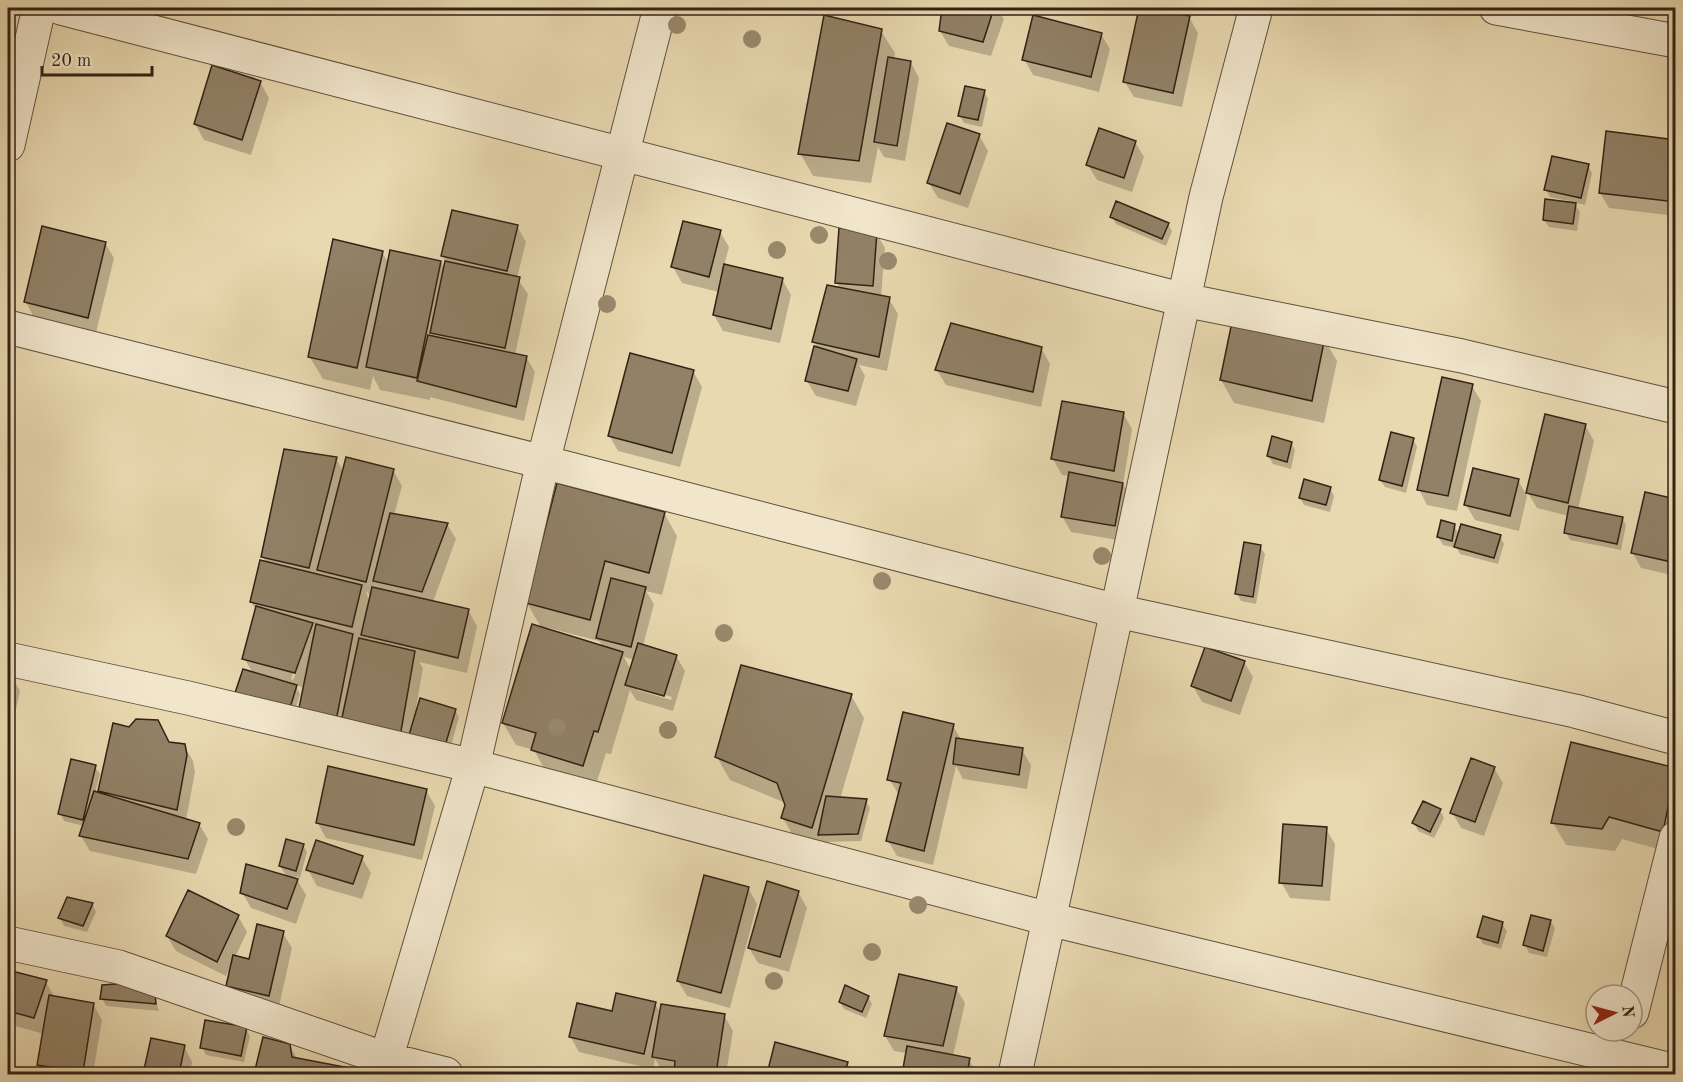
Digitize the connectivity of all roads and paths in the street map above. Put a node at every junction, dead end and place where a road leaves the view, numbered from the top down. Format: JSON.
{"nodes":[{"id":1,"x":39,"y":8,"type":"edge"},
{"id":2,"x":61,"y":8,"type":"edge"},
{"id":3,"x":660,"y":8,"type":"edge"},
{"id":4,"x":1256,"y":8,"type":"edge"},
{"id":5,"x":1496,"y":8,"type":"edge"},
{"id":6,"x":1676,"y":41,"type":"edge"},
{"id":7,"x":8,"y":145,"type":"edge"},
{"id":8,"x":622,"y":154,"type":"junction"},
{"id":9,"x":1184,"y":300,"type":"junction"},
{"id":10,"x":8,"y":327,"type":"edge"},
{"id":11,"x":1676,"y":408,"type":"edge"},
{"id":12,"x":543,"y":462,"type":"junction"},
{"id":13,"x":1117,"y":611,"type":"junction"},
{"id":14,"x":8,"y":659,"type":"edge"},
{"id":15,"x":1676,"y":738,"type":"edge"},
{"id":16,"x":472,"y":766,"type":"junction"},
{"id":17,"x":1676,"y":838,"type":"edge"},
{"id":18,"x":1049,"y":919,"type":"junction"},
{"id":19,"x":8,"y":943,"type":"edge"},
{"id":20,"x":1639,"y":983,"type":"edge"},
{"id":21,"x":1621,"y":1054,"type":"edge"},
{"id":22,"x":385,"y":1067,"type":"edge"},
{"id":23,"x":1676,"y":1071,"type":"edge"},
{"id":24,"x":446,"y":1074,"type":"edge"},
{"id":25,"x":1015,"y":1074,"type":"edge"}],
"edges":[{"from":1,"to":7,"type":"street"},
{"from":2,"to":8,"type":"street"},
{"from":3,"to":8,"type":"street"},
{"from":4,"to":9,"type":"street"},
{"from":5,"to":6,"type":"street"},
{"from":8,"to":9,"type":"street"},
{"from":8,"to":12,"type":"street"},
{"from":9,"to":11,"type":"street"},
{"from":9,"to":13,"type":"street"},
{"from":10,"to":12,"type":"street"},
{"from":12,"to":13,"type":"street"},
{"from":12,"to":16,"type":"street"},
{"from":13,"to":15,"type":"street"},
{"from":13,"to":18,"type":"street"},
{"from":14,"to":16,"type":"street"},
{"from":16,"to":18,"type":"street"},
{"from":16,"to":22,"type":"street"},
{"from":17,"to":20,"type":"street"},
{"from":18,"to":21,"type":"street"},
{"from":18,"to":25,"type":"street"},
{"from":19,"to":22,"type":"street"},
{"from":21,"to":23,"type":"street"},
{"from":22,"to":24,"type":"street"}]}
